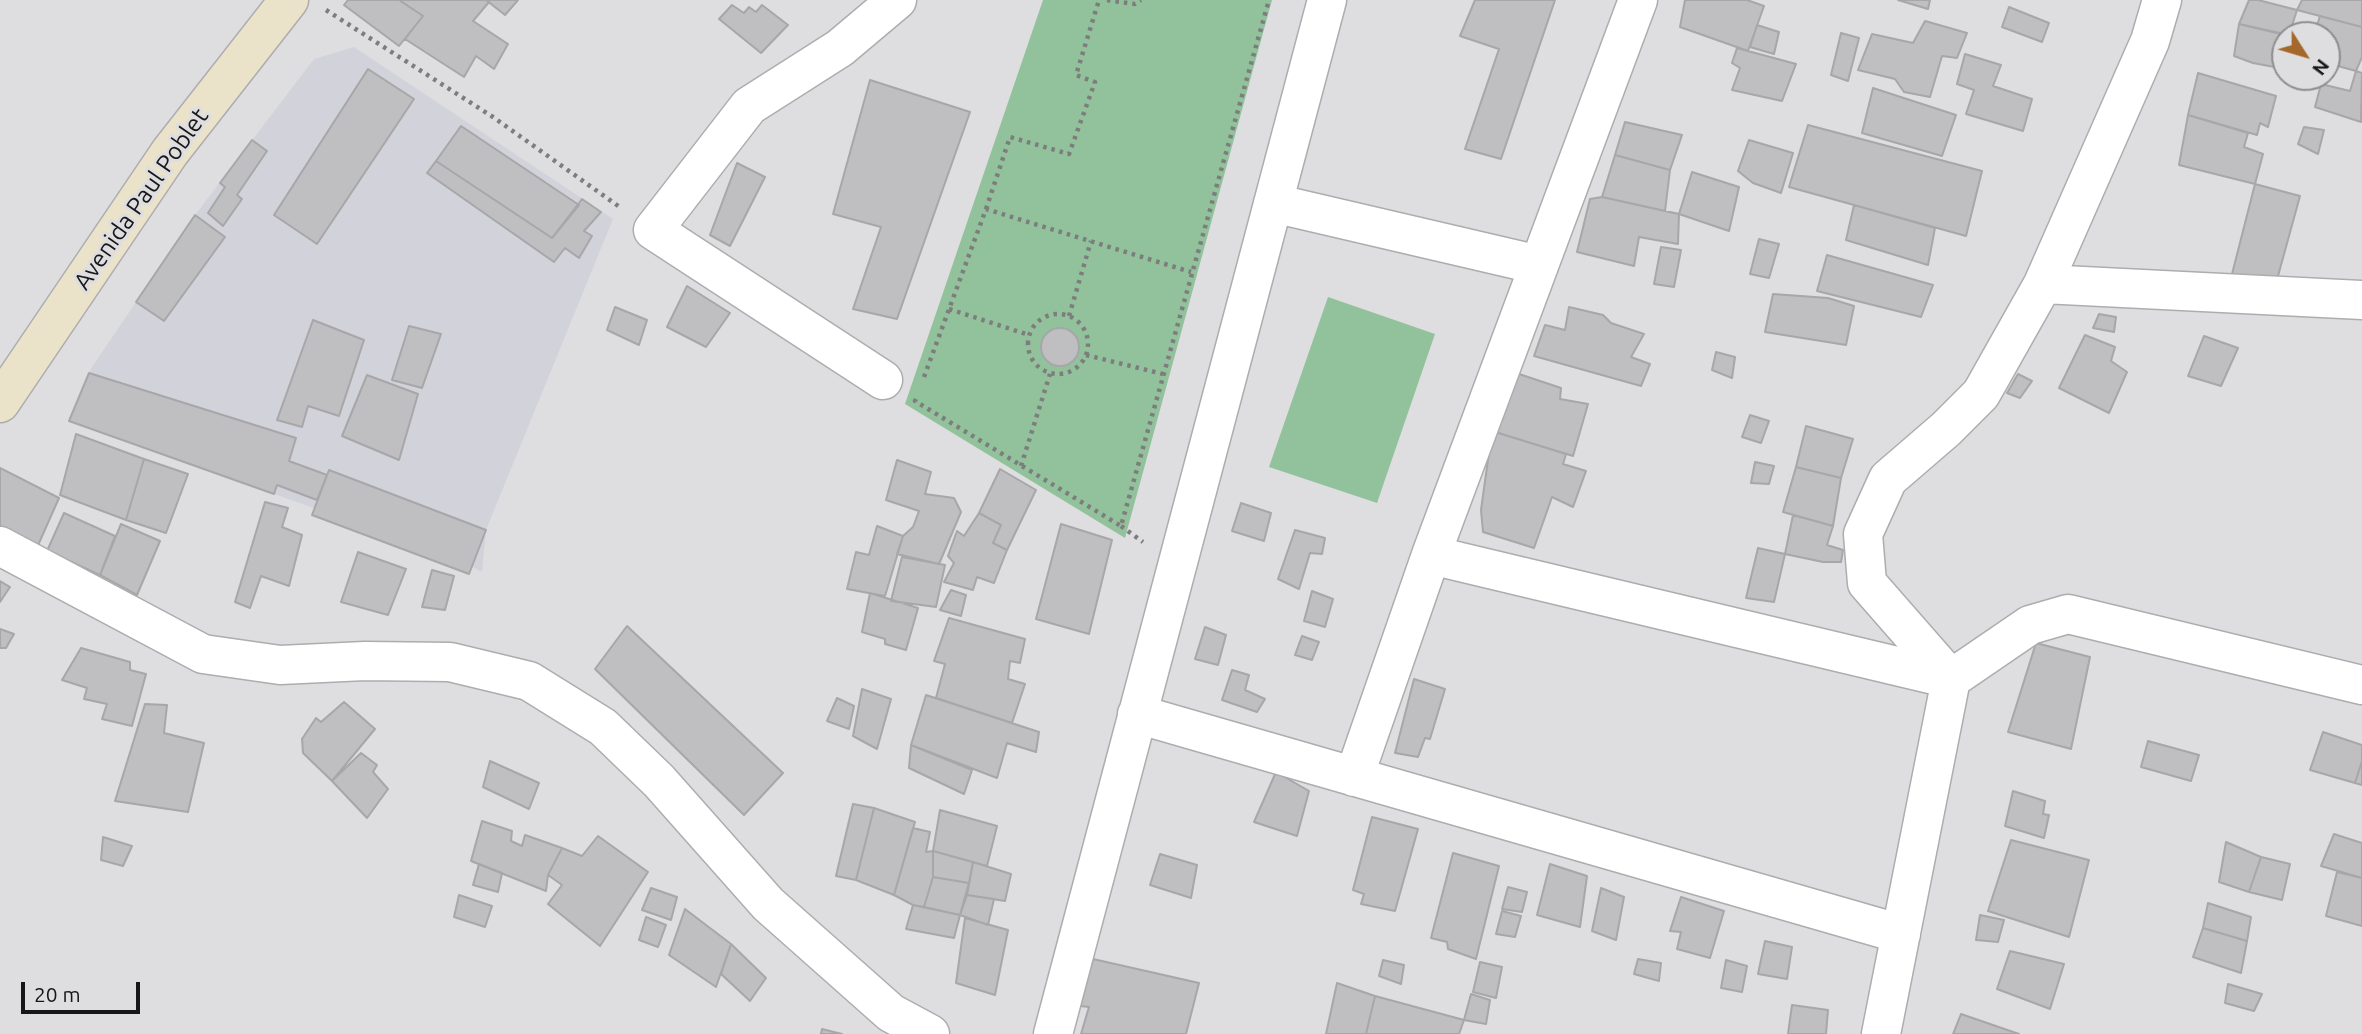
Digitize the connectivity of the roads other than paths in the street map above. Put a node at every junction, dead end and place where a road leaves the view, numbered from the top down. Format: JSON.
{"nodes":[{"id":1,"x":897,"y":0,"type":"edge"},
{"id":2,"x":1327,"y":0,"type":"edge"},
{"id":3,"x":1638,"y":0,"type":"edge"},
{"id":4,"x":2162,"y":0,"type":"edge"},
{"id":5,"x":305,"y":4,"type":"edge"},
{"id":6,"x":1273,"y":203,"type":"junction"},
{"id":7,"x":1539,"y":265,"type":"junction"},
{"id":8,"x":2043,"y":284,"type":"junction"},
{"id":9,"x":2362,"y":300,"type":"edge"},
{"id":10,"x":883,"y":380,"type":"dead end"},
{"id":11,"x":0,"y":403,"type":"edge"},
{"id":12,"x":0,"y":546,"type":"edge"},
{"id":13,"x":1430,"y":555,"type":"junction"},
{"id":14,"x":1951,"y":679,"type":"junction"},
{"id":15,"x":2362,"y":685,"type":"edge"},
{"id":16,"x":1137,"y":714,"type":"junction"},
{"id":17,"x":1354,"y":777,"type":"junction"},
{"id":18,"x":1901,"y":934,"type":"junction"},
{"id":19,"x":930,"y":1034,"type":"edge"},
{"id":20,"x":1052,"y":1034,"type":"edge"},
{"id":21,"x":1881,"y":1034,"type":"edge"}],
"edges":[{"from":1,"to":10,"type":"street"},
{"from":2,"to":6,"type":"street"},
{"from":3,"to":7,"type":"street"},
{"from":4,"to":8,"type":"street"},
{"from":5,"to":11,"type":"main road","name":"Avenida Paul Poblet"},
{"from":6,"to":7,"type":"street"},
{"from":6,"to":16,"type":"street"},
{"from":7,"to":13,"type":"street"},
{"from":8,"to":9,"type":"street"},
{"from":8,"to":14,"type":"street"},
{"from":12,"to":19,"type":"street"},
{"from":13,"to":14,"type":"street"},
{"from":13,"to":17,"type":"street"},
{"from":14,"to":15,"type":"street"},
{"from":14,"to":18,"type":"street"},
{"from":16,"to":17,"type":"street"},
{"from":16,"to":20,"type":"street"},
{"from":17,"to":18,"type":"street"},
{"from":18,"to":21,"type":"street"}]}
